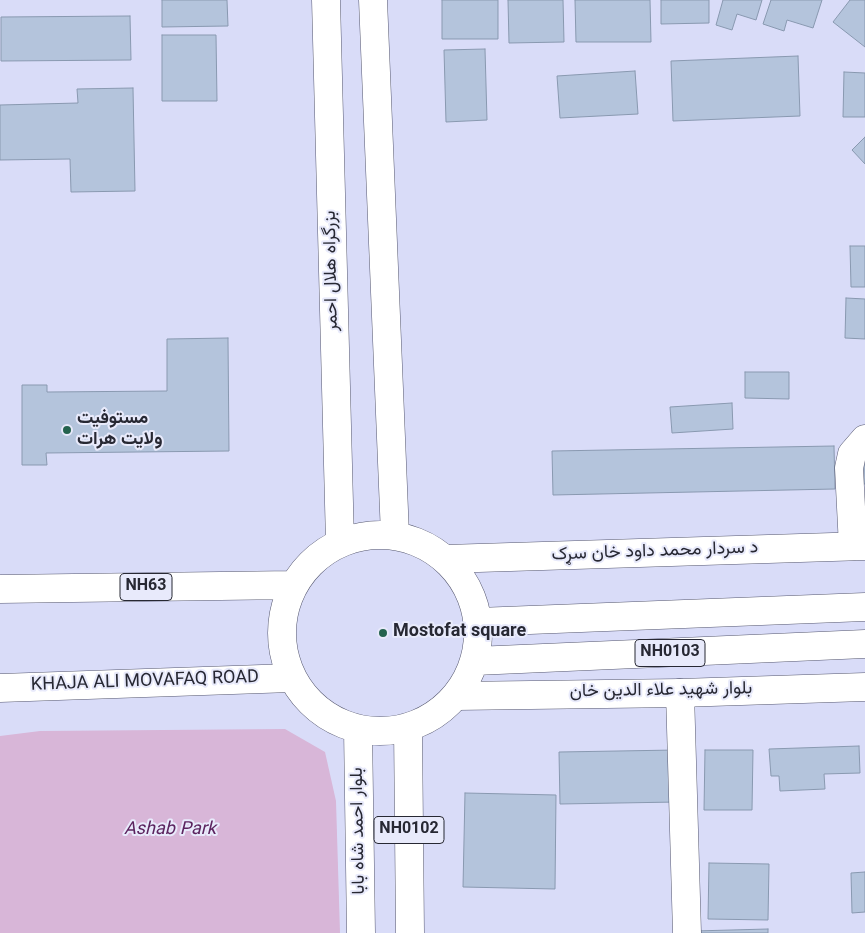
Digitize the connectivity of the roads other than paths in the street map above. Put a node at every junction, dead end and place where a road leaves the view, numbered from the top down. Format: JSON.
{"nodes":[{"id":1,"x":326,"y":0,"type":"edge"},
{"id":2,"x":373,"y":0,"type":"edge"},
{"id":3,"x":865,"y":439,"type":"edge"},
{"id":4,"x":395,"y":535,"type":"junction"},
{"id":5,"x":340,"y":542,"type":"junction"},
{"id":6,"x":859,"y":546,"type":"edge"},
{"id":7,"x":446,"y":559,"type":"junction"},
{"id":8,"x":293,"y":585,"type":"junction"},
{"id":9,"x":0,"y":589,"type":"edge"},
{"id":10,"x":865,"y":607,"type":"edge"},
{"id":11,"x":478,"y":622,"type":"junction"},
{"id":12,"x":865,"y":644,"type":"edge"},
{"id":13,"x":474,"y":661,"type":"junction"},
{"id":14,"x":291,"y":678,"type":"junction"},
{"id":15,"x":865,"y":687,"type":"edge"},
{"id":16,"x":0,"y":688,"type":"edge"},
{"id":17,"x":680,"y":693,"type":"junction"},
{"id":18,"x":456,"y":696,"type":"junction"},
{"id":19,"x":408,"y":727,"type":"junction"},
{"id":20,"x":358,"y":729,"type":"junction"},
{"id":21,"x":361,"y":933,"type":"edge"},
{"id":22,"x":410,"y":933,"type":"edge"},
{"id":23,"x":687,"y":933,"type":"edge"}],
"edges":[{"from":1,"to":5,"type":"main road","name":"بزرگراه هلال احمر"},
{"from":2,"to":4,"type":"main road"},
{"from":3,"to":6,"type":"main road"},
{"from":4,"to":5,"type":"main road"},
{"from":4,"to":7,"type":"main road"},
{"from":5,"to":8,"type":"main road"},
{"from":6,"to":7,"type":"main road","name":"د سردار محمد داود خان سړک"},
{"from":7,"to":11,"type":"main road"},
{"from":8,"to":9,"type":"main road","number":"NH63"},
{"from":8,"to":14,"type":"main road"},
{"from":10,"to":11,"type":"main road","number":"NH0103"},
{"from":11,"to":13,"type":"main road"},
{"from":12,"to":13,"type":"main road","number":"NH0103"},
{"from":13,"to":18,"type":"main road"},
{"from":14,"to":16,"type":"main road","name":"KHAJA ALI MOVAFAQ ROAD"},
{"from":14,"to":20,"type":"main road"},
{"from":15,"to":17,"type":"main road","name":"بلوار شهید علاء الدین خان"},
{"from":17,"to":18,"type":"main road","name":"بلوار شهید علاء الدین خان"},
{"from":17,"to":23,"type":"main road"},
{"from":18,"to":19,"type":"main road"},
{"from":19,"to":20,"type":"main road"},
{"from":19,"to":22,"type":"main road","number":"NH0102"},
{"from":20,"to":21,"type":"main road","name":"بلوار احمد شاه بابا","number":"NH0102"}]}
